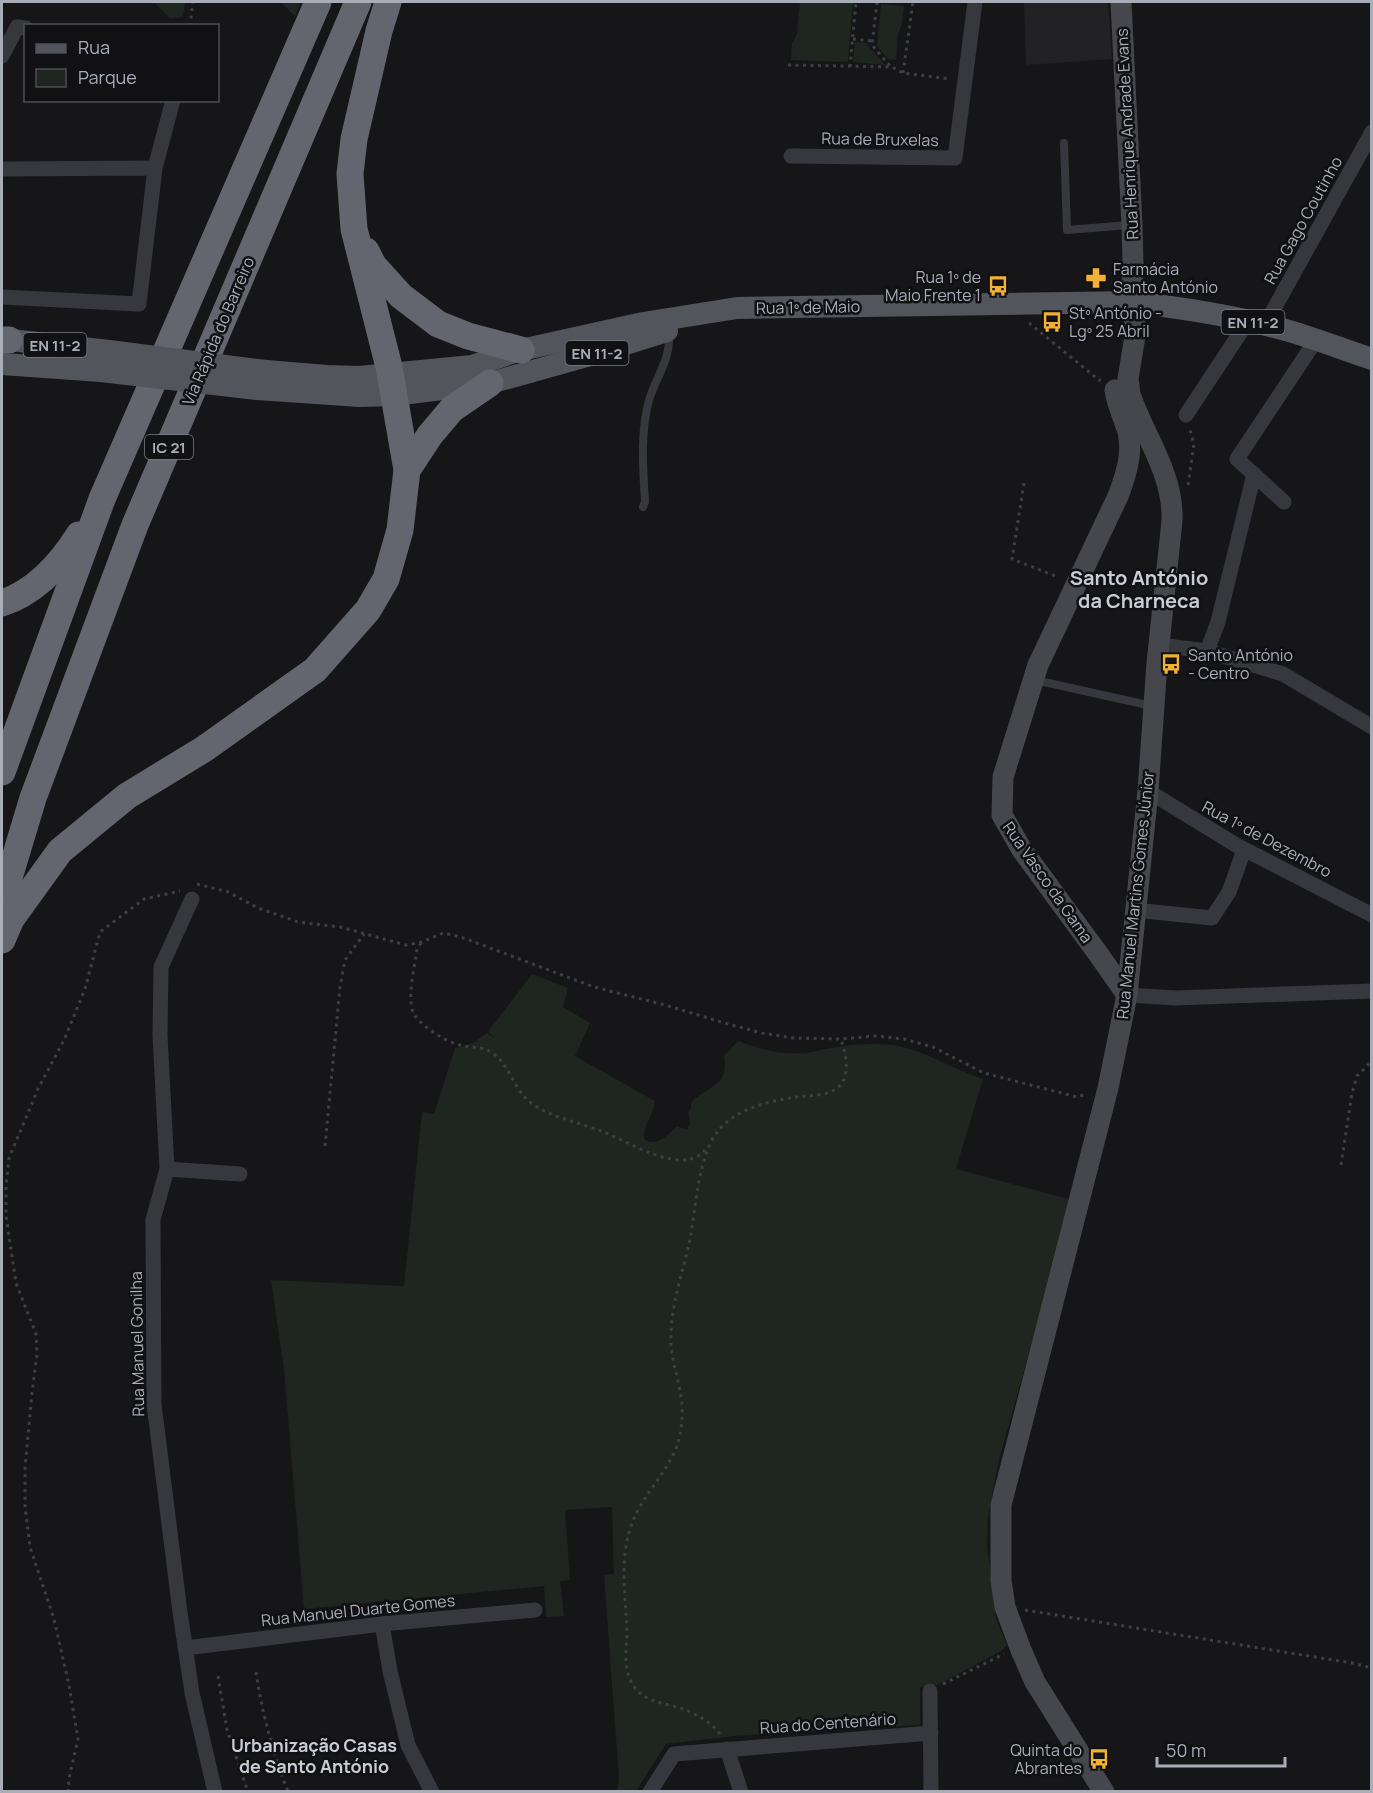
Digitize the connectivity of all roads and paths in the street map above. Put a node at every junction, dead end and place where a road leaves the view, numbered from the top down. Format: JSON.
{"nodes":[{"id":1,"x":193,"y":2,"type":"edge"},
{"id":2,"x":318,"y":2,"type":"edge"},
{"id":3,"x":358,"y":2,"type":"edge"},
{"id":4,"x":388,"y":2,"type":"edge"},
{"id":5,"x":856,"y":2,"type":"edge"},
{"id":6,"x":877,"y":2,"type":"edge"},
{"id":7,"x":912,"y":2,"type":"edge"},
{"id":8,"x":975,"y":2,"type":"edge"},
{"id":9,"x":1121,"y":2,"type":"edge"},
{"id":10,"x":190,"y":24,"type":"edge"},
{"id":11,"x":24,"y":28,"type":"edge"},
{"id":12,"x":853,"y":39,"type":"junction"},
{"id":13,"x":872,"y":41,"type":"junction"},
{"id":14,"x":2,"y":56,"type":"edge"},
{"id":15,"x":788,"y":65,"type":"dead end"},
{"id":16,"x":850,"y":67,"type":"junction"},
{"id":17,"x":892,"y":68,"type":"junction"},
{"id":18,"x":903,"y":73,"type":"junction"},
{"id":19,"x":965,"y":81,"type":"junction"},
{"id":20,"x":172,"y":102,"type":"edge"},
{"id":21,"x":1371,"y":132,"type":"edge"},
{"id":22,"x":1064,"y":143,"type":"dead end"},
{"id":23,"x":791,"y":156,"type":"dead end"},
{"id":24,"x":155,"y":168,"type":"junction"},
{"id":25,"x":2,"y":169,"type":"edge"},
{"id":26,"x":1132,"y":225,"type":"junction"},
{"id":27,"x":354,"y":229,"type":"junction"},
{"id":28,"x":2,"y":297,"type":"edge"},
{"id":29,"x":1131,"y":302,"type":"junction"},
{"id":30,"x":736,"y":308,"type":"junction"},
{"id":31,"x":1029,"y":322,"type":"dead end"},
{"id":32,"x":1257,"y":323,"type":"junction"},
{"id":33,"x":669,"y":330,"type":"junction"},
{"id":34,"x":584,"y":336,"type":"junction"},
{"id":35,"x":1316,"y":340,"type":"junction"},
{"id":36,"x":3,"y":346,"type":"edge"},
{"id":37,"x":520,"y":350,"type":"junction"},
{"id":38,"x":1371,"y":359,"type":"edge"},
{"id":39,"x":1114,"y":377,"type":"junction"},
{"id":40,"x":490,"y":383,"type":"junction"},
{"id":41,"x":392,"y":385,"type":"junction"},
{"id":42,"x":455,"y":387,"type":"junction"},
{"id":43,"x":1186,"y":415,"type":"dead end"},
{"id":44,"x":1129,"y":468,"type":"junction"},
{"id":45,"x":1162,"y":468,"type":"junction"},
{"id":46,"x":407,"y":470,"type":"junction"},
{"id":47,"x":1254,"y":474,"type":"junction"},
{"id":48,"x":1024,"y":483,"type":"dead end"},
{"id":49,"x":102,"y":499,"type":"junction"},
{"id":50,"x":1284,"y":502,"type":"dead end"},
{"id":51,"x":643,"y":507,"type":"dead end"},
{"id":52,"x":1076,"y":584,"type":"junction"},
{"id":53,"x":2,"y":603,"type":"edge"},
{"id":54,"x":1159,"y":645,"type":"junction"},
{"id":55,"x":1207,"y":651,"type":"junction"},
{"id":56,"x":1033,"y":680,"type":"junction"},
{"id":57,"x":1154,"y":707,"type":"junction"},
{"id":58,"x":1371,"y":727,"type":"edge"},
{"id":59,"x":2,"y":772,"type":"edge"},
{"id":60,"x":1148,"y":791,"type":"junction"},
{"id":61,"x":1244,"y":850,"type":"junction"},
{"id":62,"x":192,"y":899,"type":"dead end"},
{"id":63,"x":2,"y":901,"type":"edge"},
{"id":64,"x":1135,"y":910,"type":"junction"},
{"id":65,"x":1371,"y":914,"type":"edge"},
{"id":66,"x":364,"y":934,"type":"junction"},
{"id":67,"x":2,"y":940,"type":"edge"},
{"id":68,"x":422,"y":942,"type":"junction"},
{"id":69,"x":1371,"y":991,"type":"edge"},
{"id":70,"x":1127,"y":995,"type":"junction"},
{"id":71,"x":841,"y":1039,"type":"junction"},
{"id":72,"x":1371,"y":1061,"type":"edge"},
{"id":73,"x":1108,"y":1088,"type":"junction"},
{"id":74,"x":714,"y":1136,"type":"junction"},
{"id":75,"x":325,"y":1146,"type":"dead end"},
{"id":76,"x":1341,"y":1165,"type":"dead end"},
{"id":77,"x":167,"y":1169,"type":"junction"},
{"id":78,"x":240,"y":1174,"type":"dead end"},
{"id":79,"x":1005,"y":1607,"type":"junction"},
{"id":80,"x":535,"y":1610,"type":"dead end"},
{"id":81,"x":382,"y":1624,"type":"junction"},
{"id":82,"x":185,"y":1648,"type":"junction"},
{"id":83,"x":1007,"y":1652,"type":"dead end"},
{"id":84,"x":1371,"y":1668,"type":"edge"},
{"id":85,"x":256,"y":1672,"type":"dead end"},
{"id":86,"x":218,"y":1676,"type":"dead end"},
{"id":87,"x":930,"y":1691,"type":"joint"},
{"id":88,"x":931,"y":1732,"type":"junction"},
{"id":89,"x":727,"y":1749,"type":"junction"},
{"id":90,"x":68,"y":1791,"type":"edge"},
{"id":91,"x":215,"y":1791,"type":"edge"},
{"id":92,"x":248,"y":1791,"type":"edge"},
{"id":93,"x":288,"y":1791,"type":"edge"},
{"id":94,"x":432,"y":1791,"type":"edge"},
{"id":95,"x":651,"y":1791,"type":"edge"},
{"id":96,"x":741,"y":1791,"type":"edge"},
{"id":97,"x":932,"y":1791,"type":"edge"},
{"id":98,"x":1104,"y":1791,"type":"edge"}],
"edges":[{"from":1,"to":10,"type":"path"},
{"from":2,"to":49,"type":"highway","number":"IC 21"},
{"from":3,"to":63,"type":"highway","name":"Via Rápida do Barreiro","number":"IC 21"},
{"from":4,"to":27,"type":"highway"},
{"from":5,"to":12,"type":"path"},
{"from":6,"to":13,"type":"path"},
{"from":7,"to":18,"type":"path"},
{"from":8,"to":19,"type":"street","name":"Rua de Bruxelas"},
{"from":9,"to":26,"type":"street","name":"Rua Henrique Andrade Evans"},
{"from":11,"to":14,"type":"street"},
{"from":12,"to":13,"type":"path"},
{"from":12,"to":16,"type":"path"},
{"from":13,"to":17,"type":"path"},
{"from":15,"to":16,"type":"path"},
{"from":16,"to":17,"type":"path"},
{"from":17,"to":18,"type":"path"},
{"from":18,"to":19,"type":"path"},
{"from":19,"to":23,"type":"street","name":"Rua de Bruxelas"},
{"from":20,"to":24,"type":"street"},
{"from":21,"to":32,"type":"street","name":"Rua Gago Coutinho"},
{"from":22,"to":26,"type":"lane"},
{"from":24,"to":25,"type":"street"},
{"from":24,"to":28,"type":"street"},
{"from":26,"to":29,"type":"street","name":"Rua Henrique Andrade Evans"},
{"from":27,"to":37,"type":"highway"},
{"from":27,"to":41,"type":"highway"},
{"from":29,"to":30,"type":"main road","name":"Rua 1º de Maio","number":"EN 11-2"},
{"from":29,"to":32,"type":"main road","number":"EN 11-2"},
{"from":29,"to":39,"type":"street"},
{"from":29,"to":45,"type":"street","name":"Rua Manuel Martins Gomes Júnior"},
{"from":30,"to":33,"type":"main road","number":"EN 11-2"},
{"from":30,"to":34,"type":"main road","number":"EN 11-2"},
{"from":31,"to":39,"type":"path"},
{"from":32,"to":35,"type":"main road","number":"EN 11-2"},
{"from":32,"to":43,"type":"street","name":"Rua Gago Coutinho"},
{"from":33,"to":40,"type":"main road","number":"EN 11-2"},
{"from":33,"to":51,"type":"lane"},
{"from":34,"to":37,"type":"main road","number":"EN 11-2"},
{"from":34,"to":42,"type":"street"},
{"from":35,"to":38,"type":"main road","number":"EN 11-2"},
{"from":35,"to":47,"type":"street"},
{"from":36,"to":41,"type":"main road","number":"EN 11-2","bridge":true},
{"from":37,"to":41,"type":"main road","number":"EN 11-2"},
{"from":39,"to":44,"type":"street"},
{"from":40,"to":42,"type":"main road","number":"EN 11-2"},
{"from":40,"to":46,"type":"highway"},
{"from":41,"to":42,"type":"main road","number":"EN 11-2"},
{"from":41,"to":46,"type":"highway"},
{"from":44,"to":45,"type":"street"},
{"from":44,"to":52,"type":"street","name":"Rua Vasco da Gama"},
{"from":45,"to":54,"type":"street","name":"Rua Manuel Martins Gomes Júnior"},
{"from":46,"to":67,"type":"highway"},
{"from":47,"to":50,"type":"street"},
{"from":47,"to":55,"type":"street"},
{"from":48,"to":52,"type":"path"},
{"from":49,"to":53,"type":"highway"},
{"from":49,"to":59,"type":"highway","number":"IC 21"},
{"from":52,"to":56,"type":"street","name":"Rua Vasco da Gama"},
{"from":54,"to":55,"type":"street"},
{"from":54,"to":57,"type":"street","name":"Rua Manuel Martins Gomes Júnior"},
{"from":55,"to":58,"type":"street"},
{"from":56,"to":57,"type":"lane"},
{"from":56,"to":70,"type":"street","name":"Rua Vasco da Gama"},
{"from":57,"to":60,"type":"street","name":"Rua Manuel Martins Gomes Júnior"},
{"from":60,"to":61,"type":"street","name":"Rua 1º de Dezembro"},
{"from":60,"to":64,"type":"street","name":"Rua Manuel Martins Gomes Júnior"},
{"from":61,"to":64,"type":"street"},
{"from":61,"to":65,"type":"street","name":"Rua 1º de Dezembro"},
{"from":62,"to":77,"type":"street","name":"Rua Manuel Gonilha"},
{"from":64,"to":70,"type":"street","name":"Rua Manuel Martins Gomes Júnior"},
{"from":66,"to":68,"type":"path"},
{"from":66,"to":75,"type":"path"},
{"from":66,"to":90,"type":"path"},
{"from":68,"to":71,"type":"path"},
{"from":68,"to":74,"type":"path"},
{"from":69,"to":70,"type":"street"},
{"from":70,"to":73,"type":"street","name":"Rua Manuel Martins Gomes Júnior"},
{"from":71,"to":73,"type":"path"},
{"from":71,"to":74,"type":"path"},
{"from":72,"to":76,"type":"path"},
{"from":73,"to":79,"type":"street","name":"Rua Manuel Martins Gomes Júnior"},
{"from":74,"to":89,"type":"path"},
{"from":77,"to":78,"type":"street"},
{"from":77,"to":82,"type":"street","name":"Rua Manuel Gonilha"},
{"from":79,"to":84,"type":"path"},
{"from":79,"to":98,"type":"street","name":"Rua Manuel Martins Gomes Júnior"},
{"from":80,"to":81,"type":"street","name":"Rua Manuel Duarte Gomes"},
{"from":81,"to":82,"type":"street","name":"Rua Manuel Duarte Gomes"},
{"from":81,"to":94,"type":"street"},
{"from":82,"to":91,"type":"street","name":"Rua Manuel Gonilha"},
{"from":83,"to":87,"type":"path"},
{"from":85,"to":93,"type":"path"},
{"from":86,"to":92,"type":"path"},
{"from":87,"to":88,"type":"street"},
{"from":88,"to":89,"type":"street","name":"Rua do Centenário"},
{"from":88,"to":97,"type":"street"},
{"from":89,"to":95,"type":"street","name":"Rua do Centenário"},
{"from":89,"to":96,"type":"street"}]}
